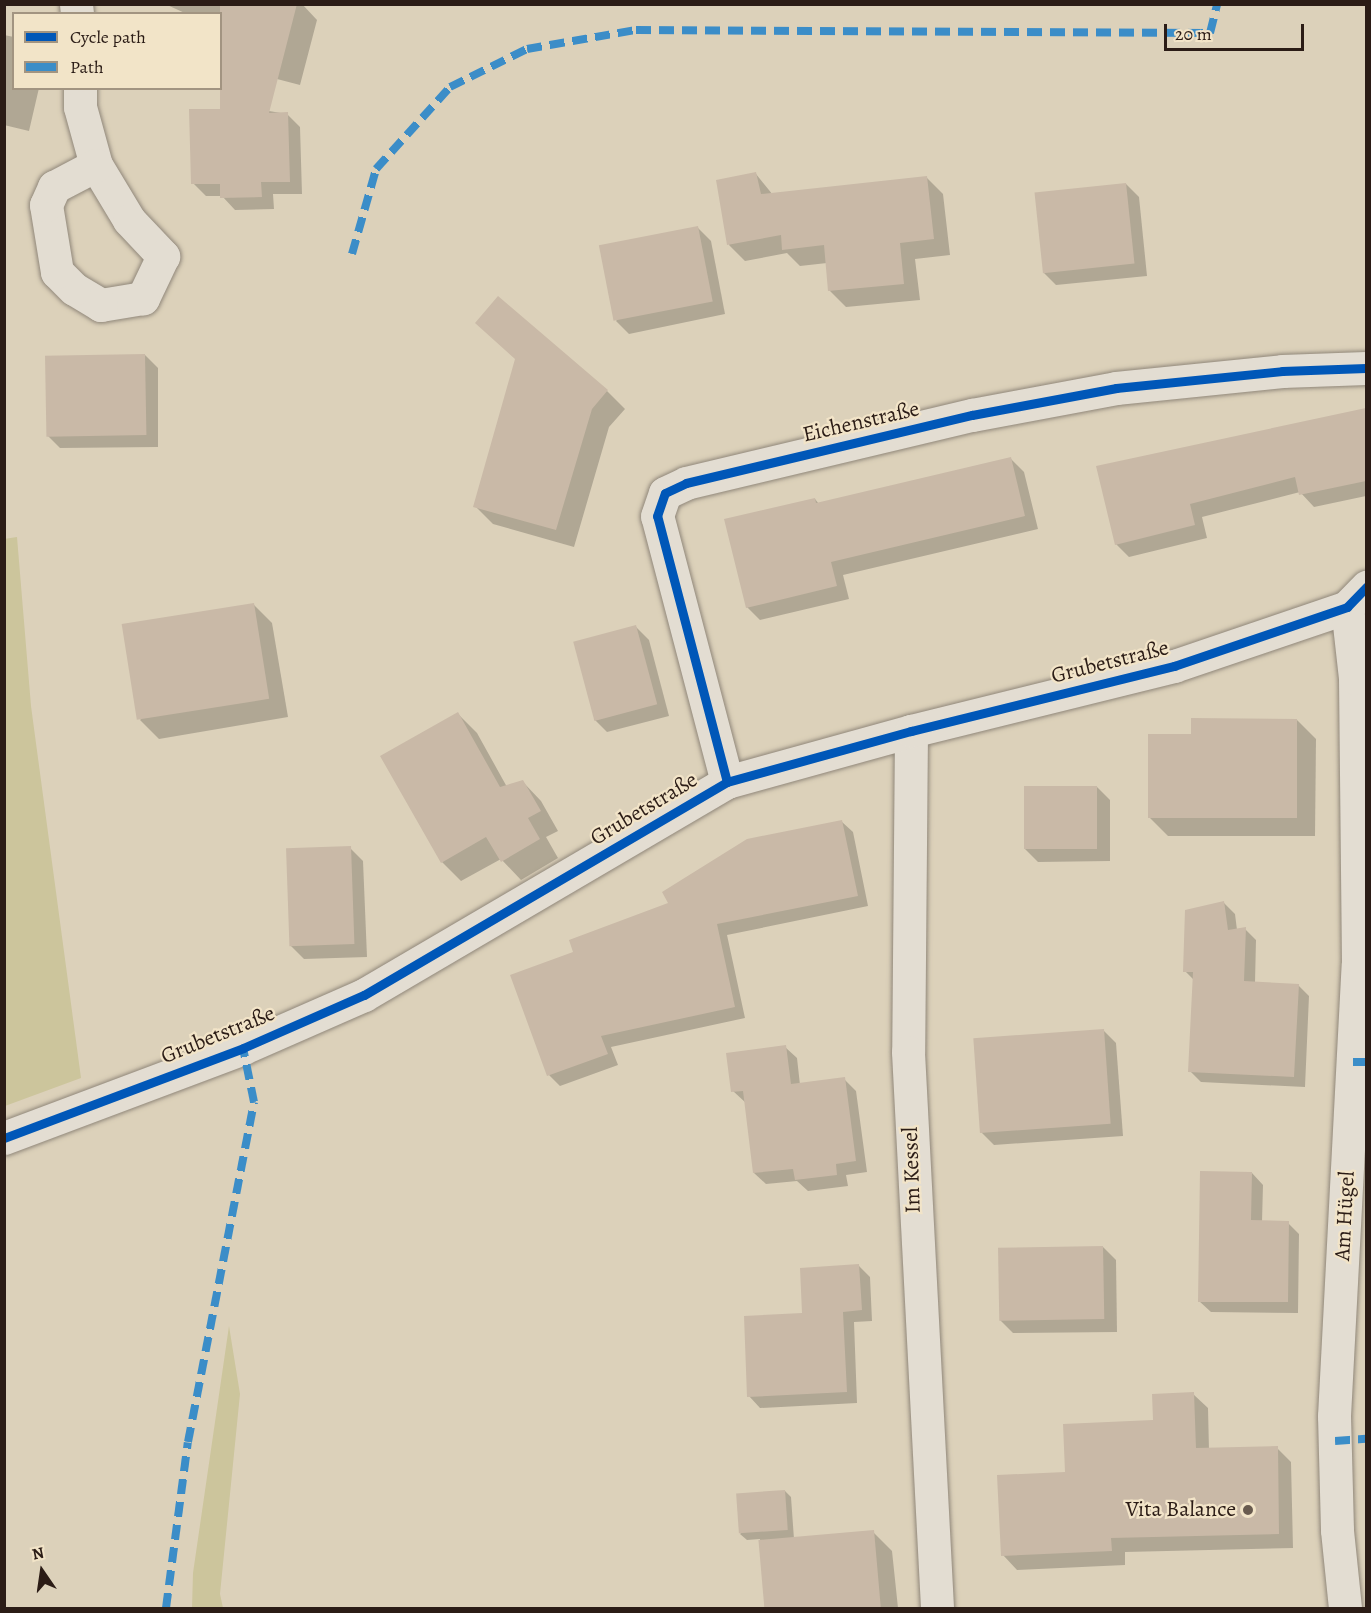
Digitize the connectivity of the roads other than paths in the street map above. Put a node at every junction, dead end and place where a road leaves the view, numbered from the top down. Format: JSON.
{"nodes":[{"id":1,"x":80,"y":90,"type":"edge"},
{"id":2,"x":96,"y":165,"type":"dead end"},
{"id":3,"x":1366,"y":368,"type":"edge"},
{"id":4,"x":1357,"y":597,"type":"edge"},
{"id":5,"x":911,"y":731,"type":"junction"},
{"id":6,"x":727,"y":782,"type":"junction"},
{"id":7,"x":4,"y":1138,"type":"edge"},
{"id":8,"x":936,"y":1608,"type":"edge"},
{"id":9,"x":1345,"y":1608,"type":"edge"}],
"edges":[{"from":1,"to":2,"type":"street"},
{"from":3,"to":6,"type":"street","name":"Eichenstraße"},
{"from":4,"to":5,"type":"street","name":"Grubetstraße"},
{"from":4,"to":9,"type":"street","name":"Am Hügel"},
{"from":5,"to":6,"type":"street","name":"Grubetstraße"},
{"from":5,"to":8,"type":"street","name":"Im Kessel"},
{"from":6,"to":7,"type":"street","name":"Grubetstraße"}]}
